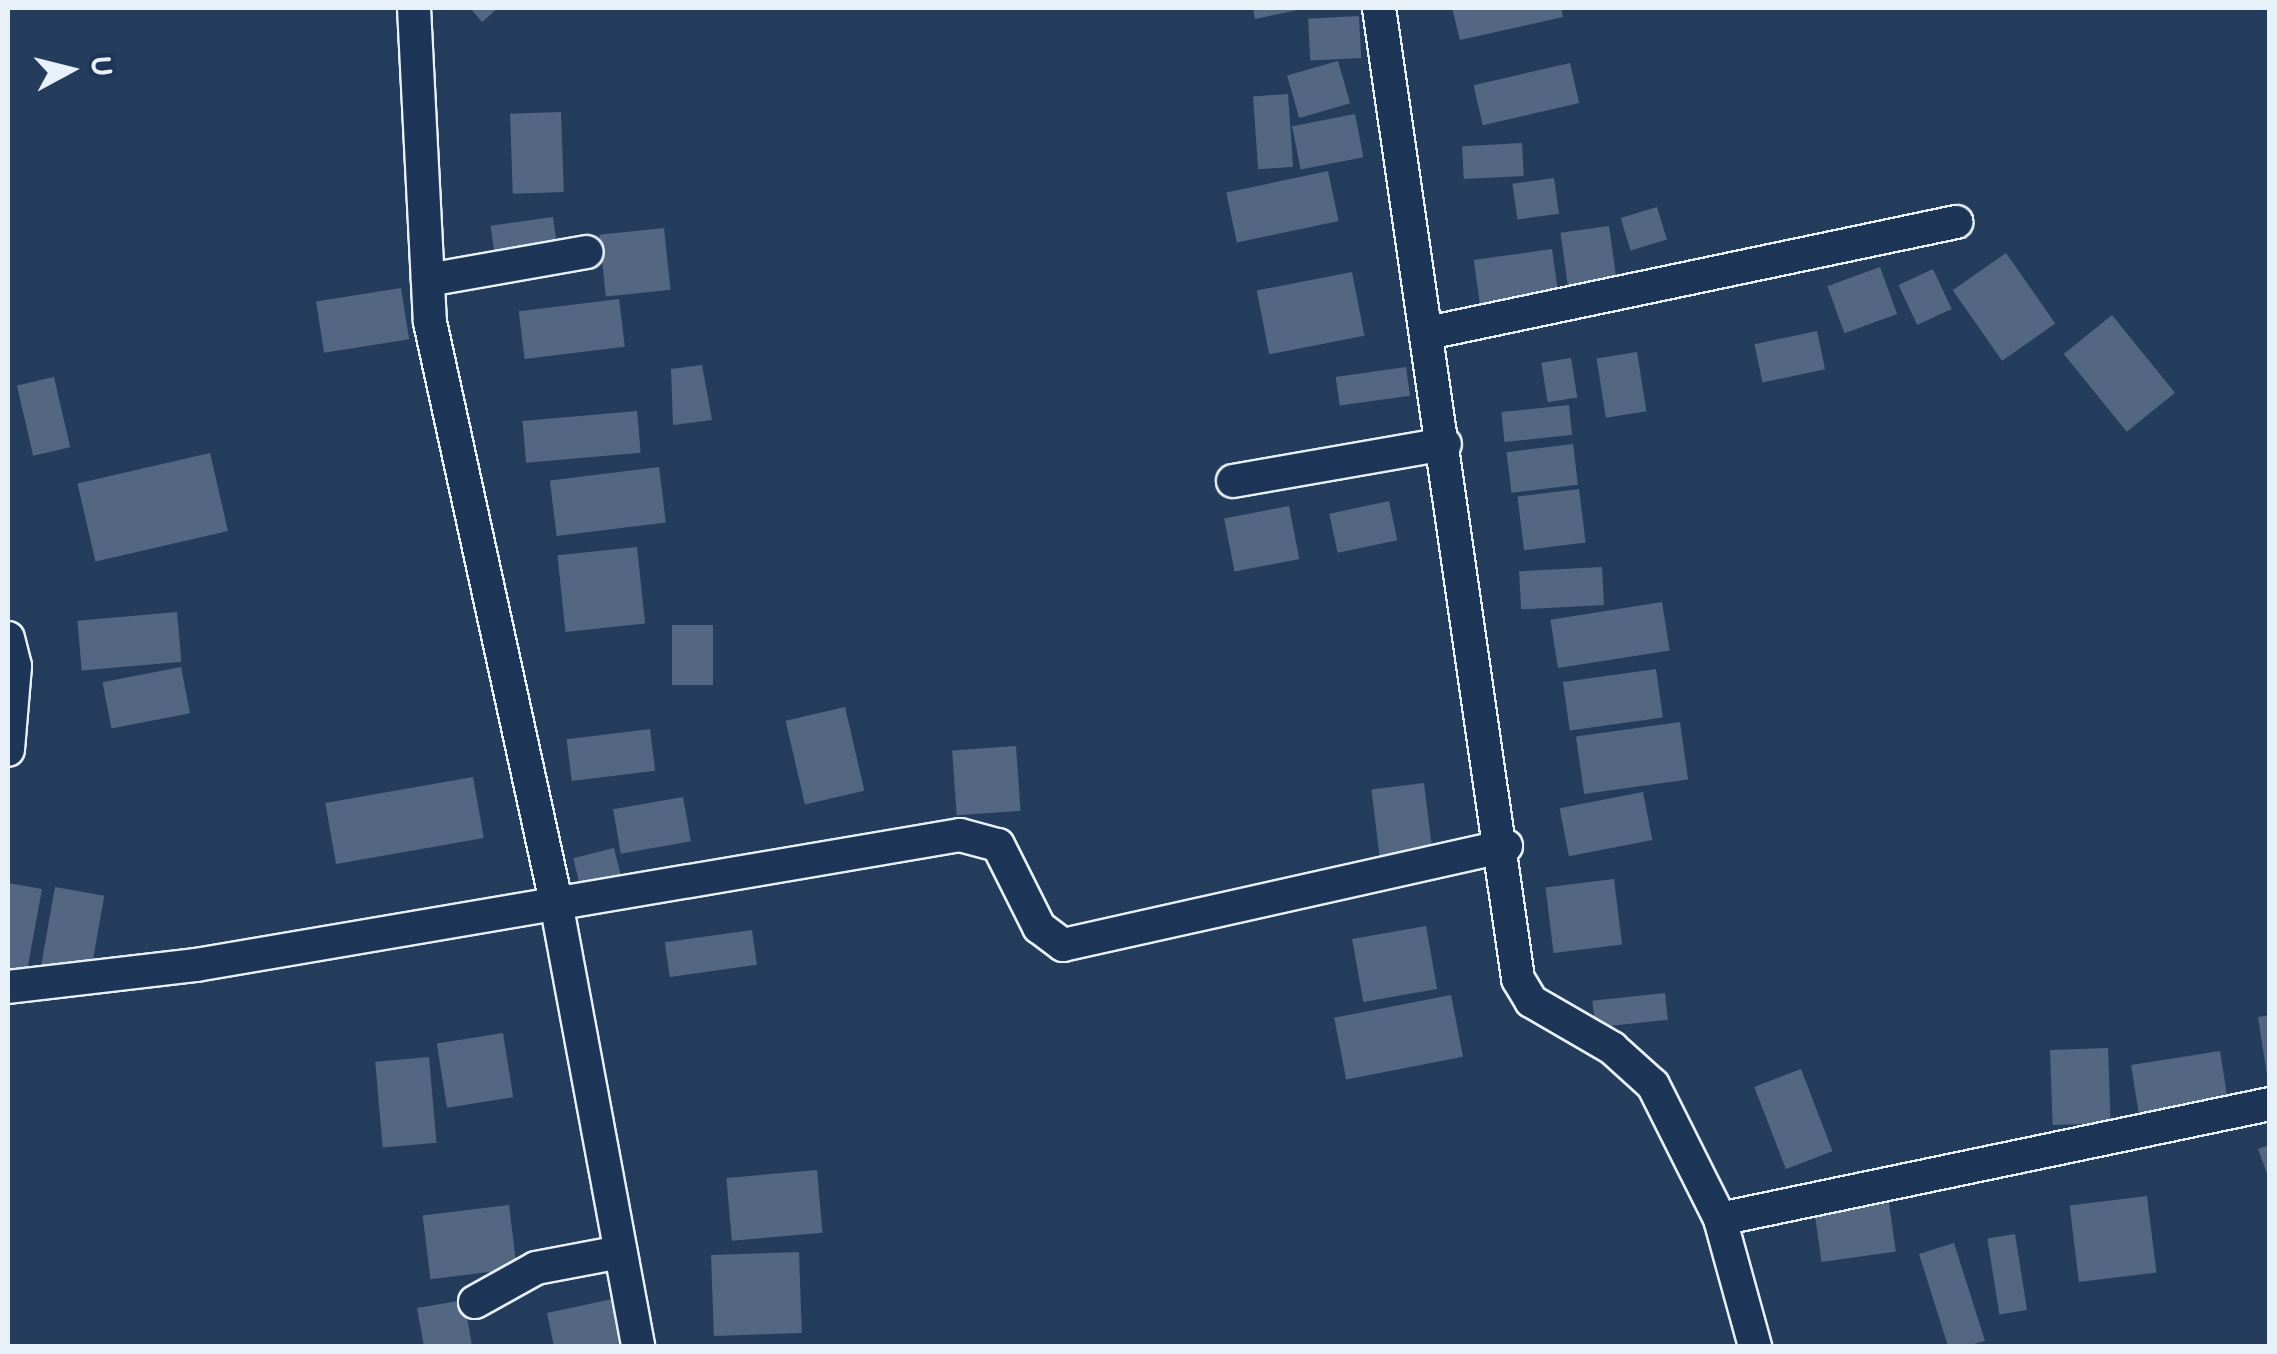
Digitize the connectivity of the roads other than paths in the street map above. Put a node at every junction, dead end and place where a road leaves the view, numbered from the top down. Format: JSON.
{"nodes":[{"id":1,"x":414,"y":8,"type":"edge"},
{"id":2,"x":1379,"y":8,"type":"edge"},
{"id":3,"x":1956,"y":222,"type":"dead end"},
{"id":4,"x":588,"y":252,"type":"dead end"},
{"id":5,"x":428,"y":280,"type":"junction"},
{"id":6,"x":1428,"y":333,"type":"junction"},
{"id":7,"x":1444,"y":444,"type":"junction"},
{"id":8,"x":1233,"y":481,"type":"dead end"},
{"id":9,"x":8,"y":638,"type":"edge"},
{"id":10,"x":8,"y":750,"type":"edge"},
{"id":11,"x":1506,"y":846,"type":"junction"},
{"id":12,"x":554,"y":897,"type":"junction"},
{"id":13,"x":8,"y":987,"type":"edge"},
{"id":14,"x":2270,"y":1104,"type":"edge"},
{"id":15,"x":1720,"y":1219,"type":"junction"},
{"id":16,"x":621,"y":1252,"type":"junction"},
{"id":17,"x":474,"y":1302,"type":"dead end"},
{"id":18,"x":638,"y":1346,"type":"edge"},
{"id":19,"x":1755,"y":1346,"type":"edge"}],
"edges":[{"from":1,"to":5,"type":"street"},
{"from":2,"to":6,"type":"street"},
{"from":3,"to":6,"type":"street"},
{"from":4,"to":5,"type":"street"},
{"from":5,"to":12,"type":"street"},
{"from":6,"to":7,"type":"street"},
{"from":7,"to":8,"type":"street"},
{"from":7,"to":11,"type":"street"},
{"from":9,"to":10,"type":"street"},
{"from":11,"to":12,"type":"street"},
{"from":11,"to":15,"type":"street"},
{"from":12,"to":13,"type":"street"},
{"from":12,"to":16,"type":"street"},
{"from":14,"to":15,"type":"street"},
{"from":15,"to":19,"type":"street"},
{"from":16,"to":17,"type":"street"},
{"from":16,"to":18,"type":"street"}]}
